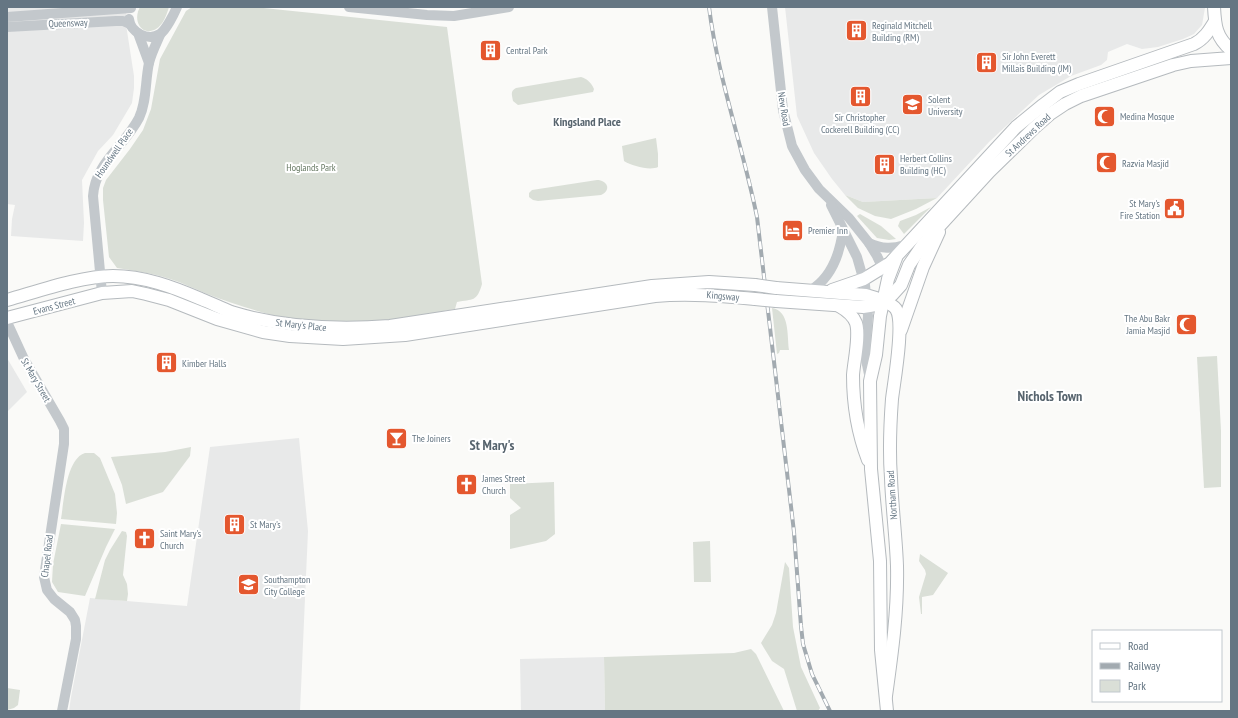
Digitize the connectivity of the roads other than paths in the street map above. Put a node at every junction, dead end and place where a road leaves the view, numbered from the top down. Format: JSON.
{"nodes":[{"id":1,"x":131,"y":7,"type":"edge"},
{"id":2,"x":177,"y":7,"type":"edge"},
{"id":3,"x":349,"y":7,"type":"edge"},
{"id":4,"x":509,"y":7,"type":"edge"},
{"id":5,"x":772,"y":7,"type":"edge"},
{"id":6,"x":1214,"y":7,"type":"edge"},
{"id":7,"x":7,"y":17,"type":"edge"},
{"id":8,"x":1214,"y":21,"type":"junction"},
{"id":9,"x":130,"y":24,"type":"junction"},
{"id":10,"x":7,"y":27,"type":"edge"},
{"id":11,"x":138,"y":33,"type":"junction"},
{"id":12,"x":160,"y":35,"type":"junction"},
{"id":13,"x":1231,"y":50,"type":"edge"},
{"id":14,"x":1231,"y":58,"type":"edge"},
{"id":15,"x":149,"y":63,"type":"junction"},
{"id":16,"x":828,"y":199,"type":"junction"},
{"id":17,"x":951,"y":214,"type":"junction"},
{"id":18,"x":843,"y":230,"type":"junction"},
{"id":19,"x":869,"y":243,"type":"junction"},
{"id":20,"x":905,"y":245,"type":"junction"},
{"id":21,"x":897,"y":255,"type":"junction"},
{"id":22,"x":883,"y":268,"type":"junction"},
{"id":23,"x":100,"y":276,"type":"junction"},
{"id":24,"x":864,"y":279,"type":"junction"},
{"id":25,"x":888,"y":279,"type":"junction"},
{"id":26,"x":812,"y":290,"type":"junction"},
{"id":27,"x":827,"y":291,"type":"junction"},
{"id":28,"x":102,"y":293,"type":"junction"},
{"id":29,"x":888,"y":298,"type":"junction"},
{"id":30,"x":7,"y":300,"type":"edge"},
{"id":31,"x":867,"y":301,"type":"junction"},
{"id":32,"x":839,"y":306,"type":"junction"},
{"id":33,"x":506,"y":313,"type":"junction"},
{"id":34,"x":7,"y":318,"type":"edge"},
{"id":35,"x":7,"y":322,"type":"edge"},
{"id":36,"x":900,"y":333,"type":"junction"},
{"id":37,"x":870,"y":381,"type":"junction"},
{"id":38,"x":64,"y":437,"type":"joint"},
{"id":39,"x":871,"y":469,"type":"junction"},
{"id":40,"x":886,"y":696,"type":"junction"},
{"id":41,"x":62,"y":711,"type":"edge"},
{"id":42,"x":887,"y":711,"type":"edge"}],
"edges":[{"from":1,"to":7,"type":"street","name":"Queensway"},
{"from":1,"to":9,"type":"street"},
{"from":2,"to":12,"type":"street","name":"Houndwell Place"},
{"from":3,"to":4,"type":"street"},
{"from":5,"to":16,"type":"street","name":"New Road"},
{"from":6,"to":8,"type":"main road"},
{"from":8,"to":13,"type":"main road"},
{"from":8,"to":20,"type":"main road","name":"St Andrews Road"},
{"from":9,"to":10,"type":"street","name":"Queensway"},
{"from":9,"to":11,"type":"street"},
{"from":11,"to":12,"type":"street"},
{"from":11,"to":15,"type":"street","name":"Houndwell Place"},
{"from":12,"to":15,"type":"street","name":"Houndwell Place"},
{"from":14,"to":17,"type":"main road","name":"St Andrews Road"},
{"from":15,"to":23,"type":"street","name":"Houndwell Place"},
{"from":16,"to":18,"type":"street","name":"New Road"},
{"from":16,"to":19,"type":"street","name":"New Road"},
{"from":17,"to":29,"type":"main road","name":"St Andrews Road"},
{"from":17,"to":36,"type":"main road"},
{"from":18,"to":24,"type":"street","name":"New Road"},
{"from":18,"to":26,"type":"street"},
{"from":19,"to":20,"type":"street"},
{"from":19,"to":22,"type":"street","name":"New Road"},
{"from":20,"to":21,"type":"main road","name":"St Andrews Road"},
{"from":21,"to":22,"type":"main road","name":"St Andrews Road"},
{"from":21,"to":25,"type":"main road","name":"Northam Road"},
{"from":22,"to":24,"type":"main road","name":"St Andrews Road"},
{"from":22,"to":25,"type":"street","name":"New Road"},
{"from":23,"to":28,"type":"street","name":"Houndwell Place"},
{"from":23,"to":30,"type":"main road","name":"Evans Street"},
{"from":23,"to":33,"type":"main road","name":"St Mary's Place"},
{"from":24,"to":27,"type":"main road","name":"Kingsway"},
{"from":24,"to":31,"type":"street","name":"New Road"},
{"from":25,"to":29,"type":"main road","name":"Northam Road"},
{"from":26,"to":27,"type":"main road","name":"Kingsway"},
{"from":26,"to":33,"type":"main road","name":"Kingsway","bridge":true},
{"from":27,"to":31,"type":"main road","name":"Kingsway"},
{"from":28,"to":33,"type":"main road","name":"St Mary's Place"},
{"from":28,"to":34,"type":"main road","name":"Evans Street"},
{"from":29,"to":31,"type":"main road","name":"Kingsway"},
{"from":29,"to":36,"type":"main road","name":"Northam Road"},
{"from":29,"to":37,"type":"main road","name":"Northam Road"},
{"from":31,"to":32,"type":"main road","name":"Kingsway"},
{"from":31,"to":37,"type":"street","name":"New Road"},
{"from":32,"to":33,"type":"main road","name":"Kingsway","bridge":true},
{"from":32,"to":39,"type":"main road"},
{"from":35,"to":38,"type":"street","name":"St Mary Street"},
{"from":36,"to":40,"type":"main road","name":"Northam Road"},
{"from":37,"to":39,"type":"main road","name":"Northam Road"},
{"from":38,"to":41,"type":"street","name":"Chapel Road"},
{"from":39,"to":40,"type":"main road","name":"Northam Road"},
{"from":40,"to":42,"type":"main road","name":"Northam Road"}]}
